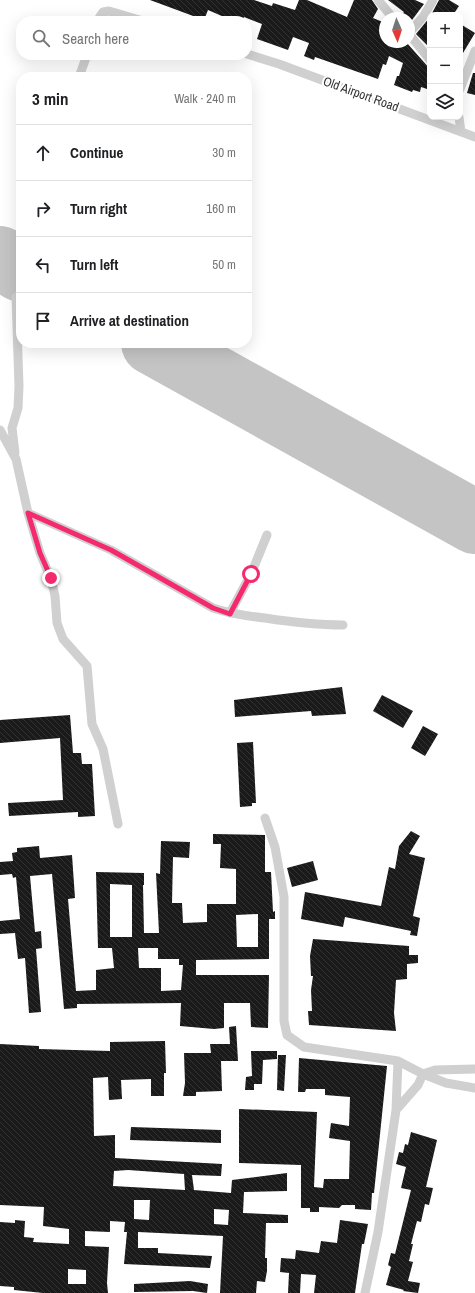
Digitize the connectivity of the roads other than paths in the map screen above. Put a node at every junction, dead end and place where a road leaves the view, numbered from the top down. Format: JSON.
{"nodes":[{"id":1,"x":378,"y":0,"type":"edge"},
{"id":2,"x":433,"y":0,"type":"edge"},
{"id":3,"x":388,"y":12,"type":"edge"},
{"id":4,"x":100,"y":16,"type":"edge"},
{"id":5,"x":126,"y":16,"type":"edge"},
{"id":6,"x":415,"y":27,"type":"edge"},
{"id":7,"x":415,"y":41,"type":"edge"},
{"id":8,"x":475,"y":51,"type":"edge"},
{"id":9,"x":252,"y":56,"type":"edge"},
{"id":10,"x":427,"y":56,"type":"edge"},
{"id":11,"x":85,"y":60,"type":"edge"},
{"id":12,"x":80,"y":72,"type":"edge"},
{"id":13,"x":462,"y":84,"type":"edge"},
{"id":14,"x":459,"y":120,"type":"edge"},
{"id":15,"x":461,"y":132,"type":"junction"},
{"id":16,"x":475,"y":137,"type":"edge"},
{"id":17,"x":18,"y":348,"type":"edge"},
{"id":18,"x":0,"y":430,"type":"edge"},
{"id":19,"x":16,"y":458,"type":"junction"},
{"id":20,"x":28,"y":513,"type":"junction"},
{"id":21,"x":267,"y":535,"type":"dead end"},
{"id":22,"x":230,"y":614,"type":"junction"},
{"id":23,"x":343,"y":625,"type":"dead end"},
{"id":24,"x":265,"y":818,"type":"dead end"},
{"id":25,"x":118,"y":824,"type":"dead end"},
{"id":26,"x":398,"y":1061,"type":"junction"},
{"id":27,"x":475,"y":1070,"type":"edge"},
{"id":28,"x":423,"y":1074,"type":"junction"},
{"id":29,"x":475,"y":1088,"type":"edge"},
{"id":30,"x":396,"y":1110,"type":"junction"},
{"id":31,"x":365,"y":1293,"type":"edge"}],
"edges":[{"from":1,"to":3,"type":"street"},
{"from":2,"to":6,"type":"street"},
{"from":4,"to":5,"type":"street"},
{"from":7,"to":10,"type":"street"},
{"from":8,"to":13,"type":"street"},
{"from":9,"to":15,"type":"street","name":"Old Airport Road"},
{"from":11,"to":12,"type":"street"},
{"from":14,"to":15,"type":"street"},
{"from":15,"to":16,"type":"street","name":"Old Airport Road"},
{"from":17,"to":19,"type":"street"},
{"from":18,"to":19,"type":"street"},
{"from":19,"to":20,"type":"street"},
{"from":20,"to":22,"type":"street"},
{"from":20,"to":25,"type":"street"},
{"from":21,"to":22,"type":"street"},
{"from":22,"to":23,"type":"street"},
{"from":24,"to":26,"type":"street"},
{"from":26,"to":28,"type":"street"},
{"from":26,"to":30,"type":"street"},
{"from":27,"to":28,"type":"street"},
{"from":28,"to":29,"type":"street"},
{"from":28,"to":30,"type":"street"},
{"from":30,"to":31,"type":"street"}]}
